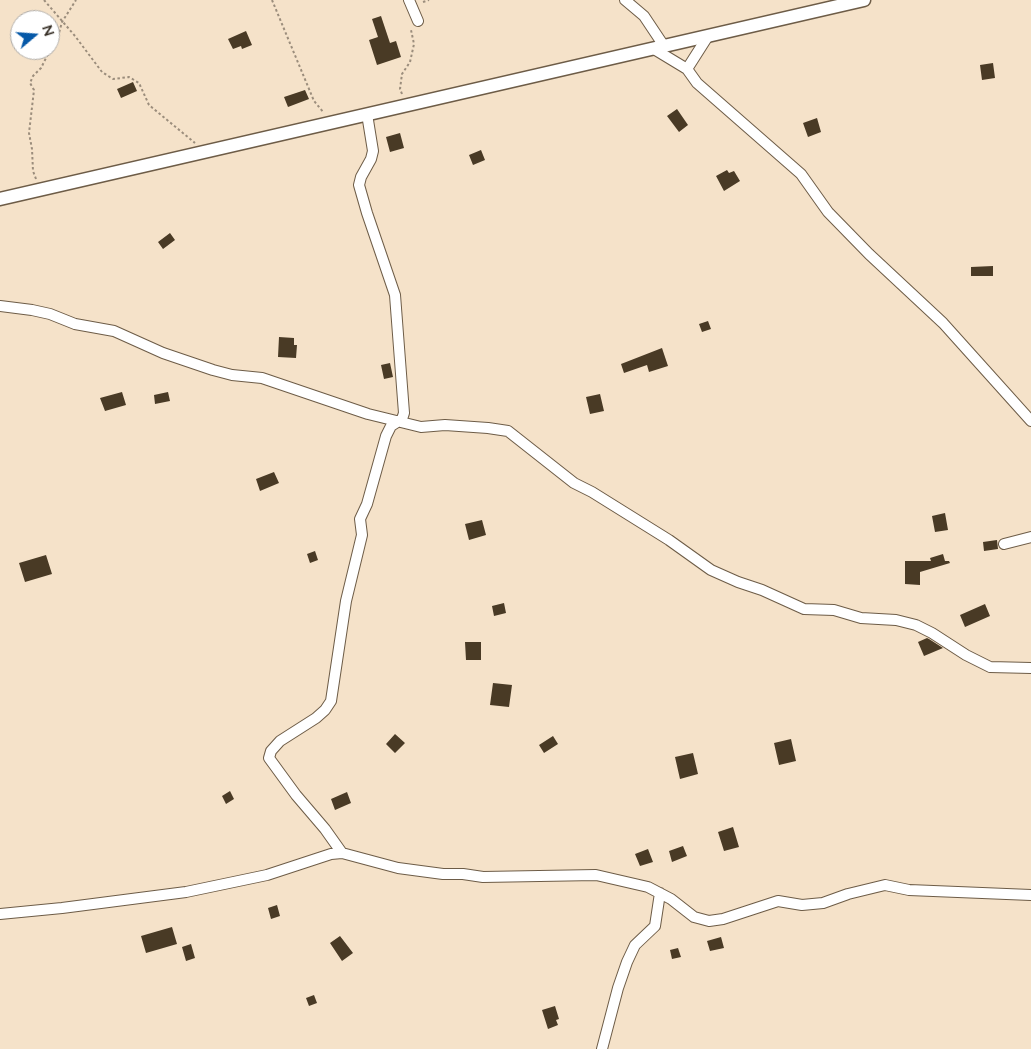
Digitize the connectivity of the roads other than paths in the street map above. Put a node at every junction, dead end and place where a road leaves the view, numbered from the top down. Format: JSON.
{"nodes":[{"id":1,"x":626,"y":0,"type":"edge"},
{"id":2,"x":864,"y":0,"type":"edge"},
{"id":3,"x":411,"y":5,"type":"edge"},
{"id":4,"x":418,"y":21,"type":"dead end"},
{"id":5,"x":708,"y":36,"type":"junction"},
{"id":6,"x":659,"y":47,"type":"junction"},
{"id":7,"x":687,"y":69,"type":"junction"},
{"id":8,"x":367,"y":114,"type":"junction"},
{"id":9,"x":0,"y":200,"type":"edge"},
{"id":10,"x":0,"y":306,"type":"edge"},
{"id":11,"x":1030,"y":419,"type":"edge"},
{"id":12,"x":398,"y":421,"type":"junction"},
{"id":13,"x":1031,"y":538,"type":"edge"},
{"id":14,"x":1004,"y":544,"type":"dead end"},
{"id":15,"x":1031,"y":668,"type":"edge"},
{"id":16,"x":342,"y":853,"type":"junction"},
{"id":17,"x":660,"y":893,"type":"junction"},
{"id":18,"x":1031,"y":895,"type":"edge"},
{"id":19,"x":0,"y":914,"type":"edge"},
{"id":20,"x":602,"y":1049,"type":"edge"}],
"edges":[{"from":1,"to":6,"type":"street"},
{"from":2,"to":5,"type":"street"},
{"from":3,"to":4,"type":"street"},
{"from":5,"to":6,"type":"street"},
{"from":5,"to":7,"type":"street"},
{"from":6,"to":7,"type":"street"},
{"from":6,"to":8,"type":"street"},
{"from":7,"to":11,"type":"street"},
{"from":8,"to":9,"type":"street"},
{"from":8,"to":12,"type":"street"},
{"from":10,"to":12,"type":"street"},
{"from":12,"to":15,"type":"street"},
{"from":12,"to":16,"type":"street"},
{"from":13,"to":14,"type":"street"},
{"from":16,"to":17,"type":"street"},
{"from":16,"to":19,"type":"street"},
{"from":17,"to":18,"type":"street"},
{"from":17,"to":20,"type":"street"}]}
